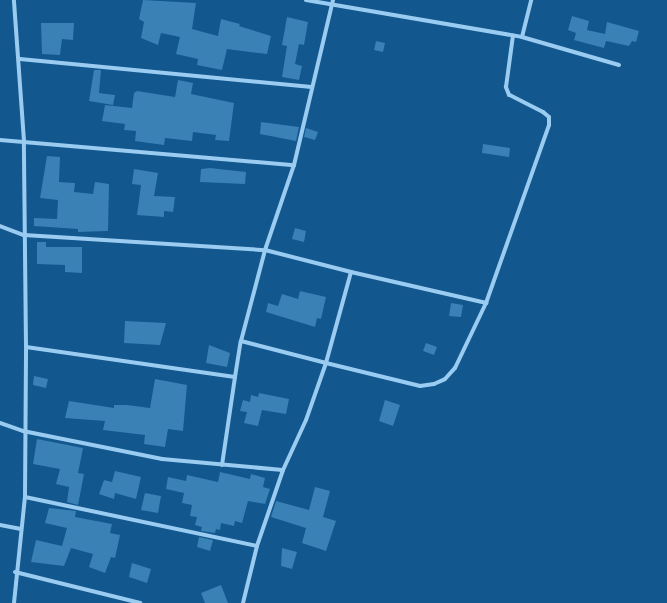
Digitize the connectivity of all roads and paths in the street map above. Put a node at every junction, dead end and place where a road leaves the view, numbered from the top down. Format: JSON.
{"nodes":[{"id":1,"x":14,"y":0,"type":"edge"},
{"id":2,"x":306,"y":0,"type":"edge"},
{"id":3,"x":531,"y":0,"type":"edge"},
{"id":4,"x":332,"y":2,"type":"edge"},
{"id":5,"x":513,"y":35,"type":"junction"},
{"id":6,"x":522,"y":37,"type":"junction"},
{"id":7,"x":20,"y":59,"type":"junction"},
{"id":8,"x":620,"y":65,"type":"dead end"},
{"id":9,"x":312,"y":88,"type":"junction"},
{"id":10,"x":0,"y":140,"type":"edge"},
{"id":11,"x":24,"y":141,"type":"junction"},
{"id":12,"x":294,"y":165,"type":"junction"},
{"id":13,"x":0,"y":226,"type":"edge"},
{"id":14,"x":24,"y":235,"type":"junction"},
{"id":15,"x":265,"y":250,"type":"junction"},
{"id":16,"x":350,"y":272,"type":"junction"},
{"id":17,"x":486,"y":303,"type":"junction"},
{"id":18,"x":241,"y":341,"type":"junction"},
{"id":19,"x":26,"y":347,"type":"junction"},
{"id":20,"x":326,"y":363,"type":"junction"},
{"id":21,"x":235,"y":377,"type":"junction"},
{"id":22,"x":0,"y":424,"type":"edge"},
{"id":23,"x":23,"y":431,"type":"junction"},
{"id":24,"x":222,"y":465,"type":"junction"},
{"id":25,"x":283,"y":470,"type":"junction"},
{"id":26,"x":25,"y":497,"type":"junction"},
{"id":27,"x":0,"y":525,"type":"edge"},
{"id":28,"x":20,"y":529,"type":"junction"},
{"id":29,"x":257,"y":546,"type":"junction"},
{"id":30,"x":15,"y":572,"type":"junction"},
{"id":31,"x":14,"y":603,"type":"edge"},
{"id":32,"x":140,"y":603,"type":"edge"},
{"id":33,"x":243,"y":603,"type":"edge"}],
"edges":[{"from":1,"to":7,"type":"street"},
{"from":2,"to":4,"type":"street"},
{"from":3,"to":6,"type":"street"},
{"from":4,"to":5,"type":"street"},
{"from":4,"to":9,"type":"street"},
{"from":5,"to":6,"type":"street"},
{"from":5,"to":17,"type":"street"},
{"from":6,"to":8,"type":"street"},
{"from":7,"to":9,"type":"street"},
{"from":7,"to":11,"type":"street"},
{"from":9,"to":12,"type":"street"},
{"from":10,"to":11,"type":"street"},
{"from":11,"to":12,"type":"street"},
{"from":11,"to":14,"type":"street"},
{"from":12,"to":15,"type":"street"},
{"from":13,"to":14,"type":"street"},
{"from":14,"to":15,"type":"street"},
{"from":14,"to":19,"type":"street"},
{"from":15,"to":16,"type":"street"},
{"from":15,"to":18,"type":"street"},
{"from":16,"to":17,"type":"street"},
{"from":16,"to":20,"type":"street"},
{"from":17,"to":20,"type":"street"},
{"from":18,"to":20,"type":"street"},
{"from":18,"to":21,"type":"street"},
{"from":19,"to":21,"type":"street"},
{"from":19,"to":23,"type":"street"},
{"from":20,"to":25,"type":"street"},
{"from":21,"to":24,"type":"street"},
{"from":22,"to":23,"type":"street"},
{"from":23,"to":24,"type":"street"},
{"from":23,"to":26,"type":"street"},
{"from":24,"to":25,"type":"street"},
{"from":25,"to":29,"type":"street"},
{"from":26,"to":28,"type":"street"},
{"from":26,"to":29,"type":"street"},
{"from":27,"to":28,"type":"street"},
{"from":28,"to":30,"type":"street"},
{"from":29,"to":33,"type":"street"},
{"from":30,"to":31,"type":"street"},
{"from":30,"to":32,"type":"street"}]}
